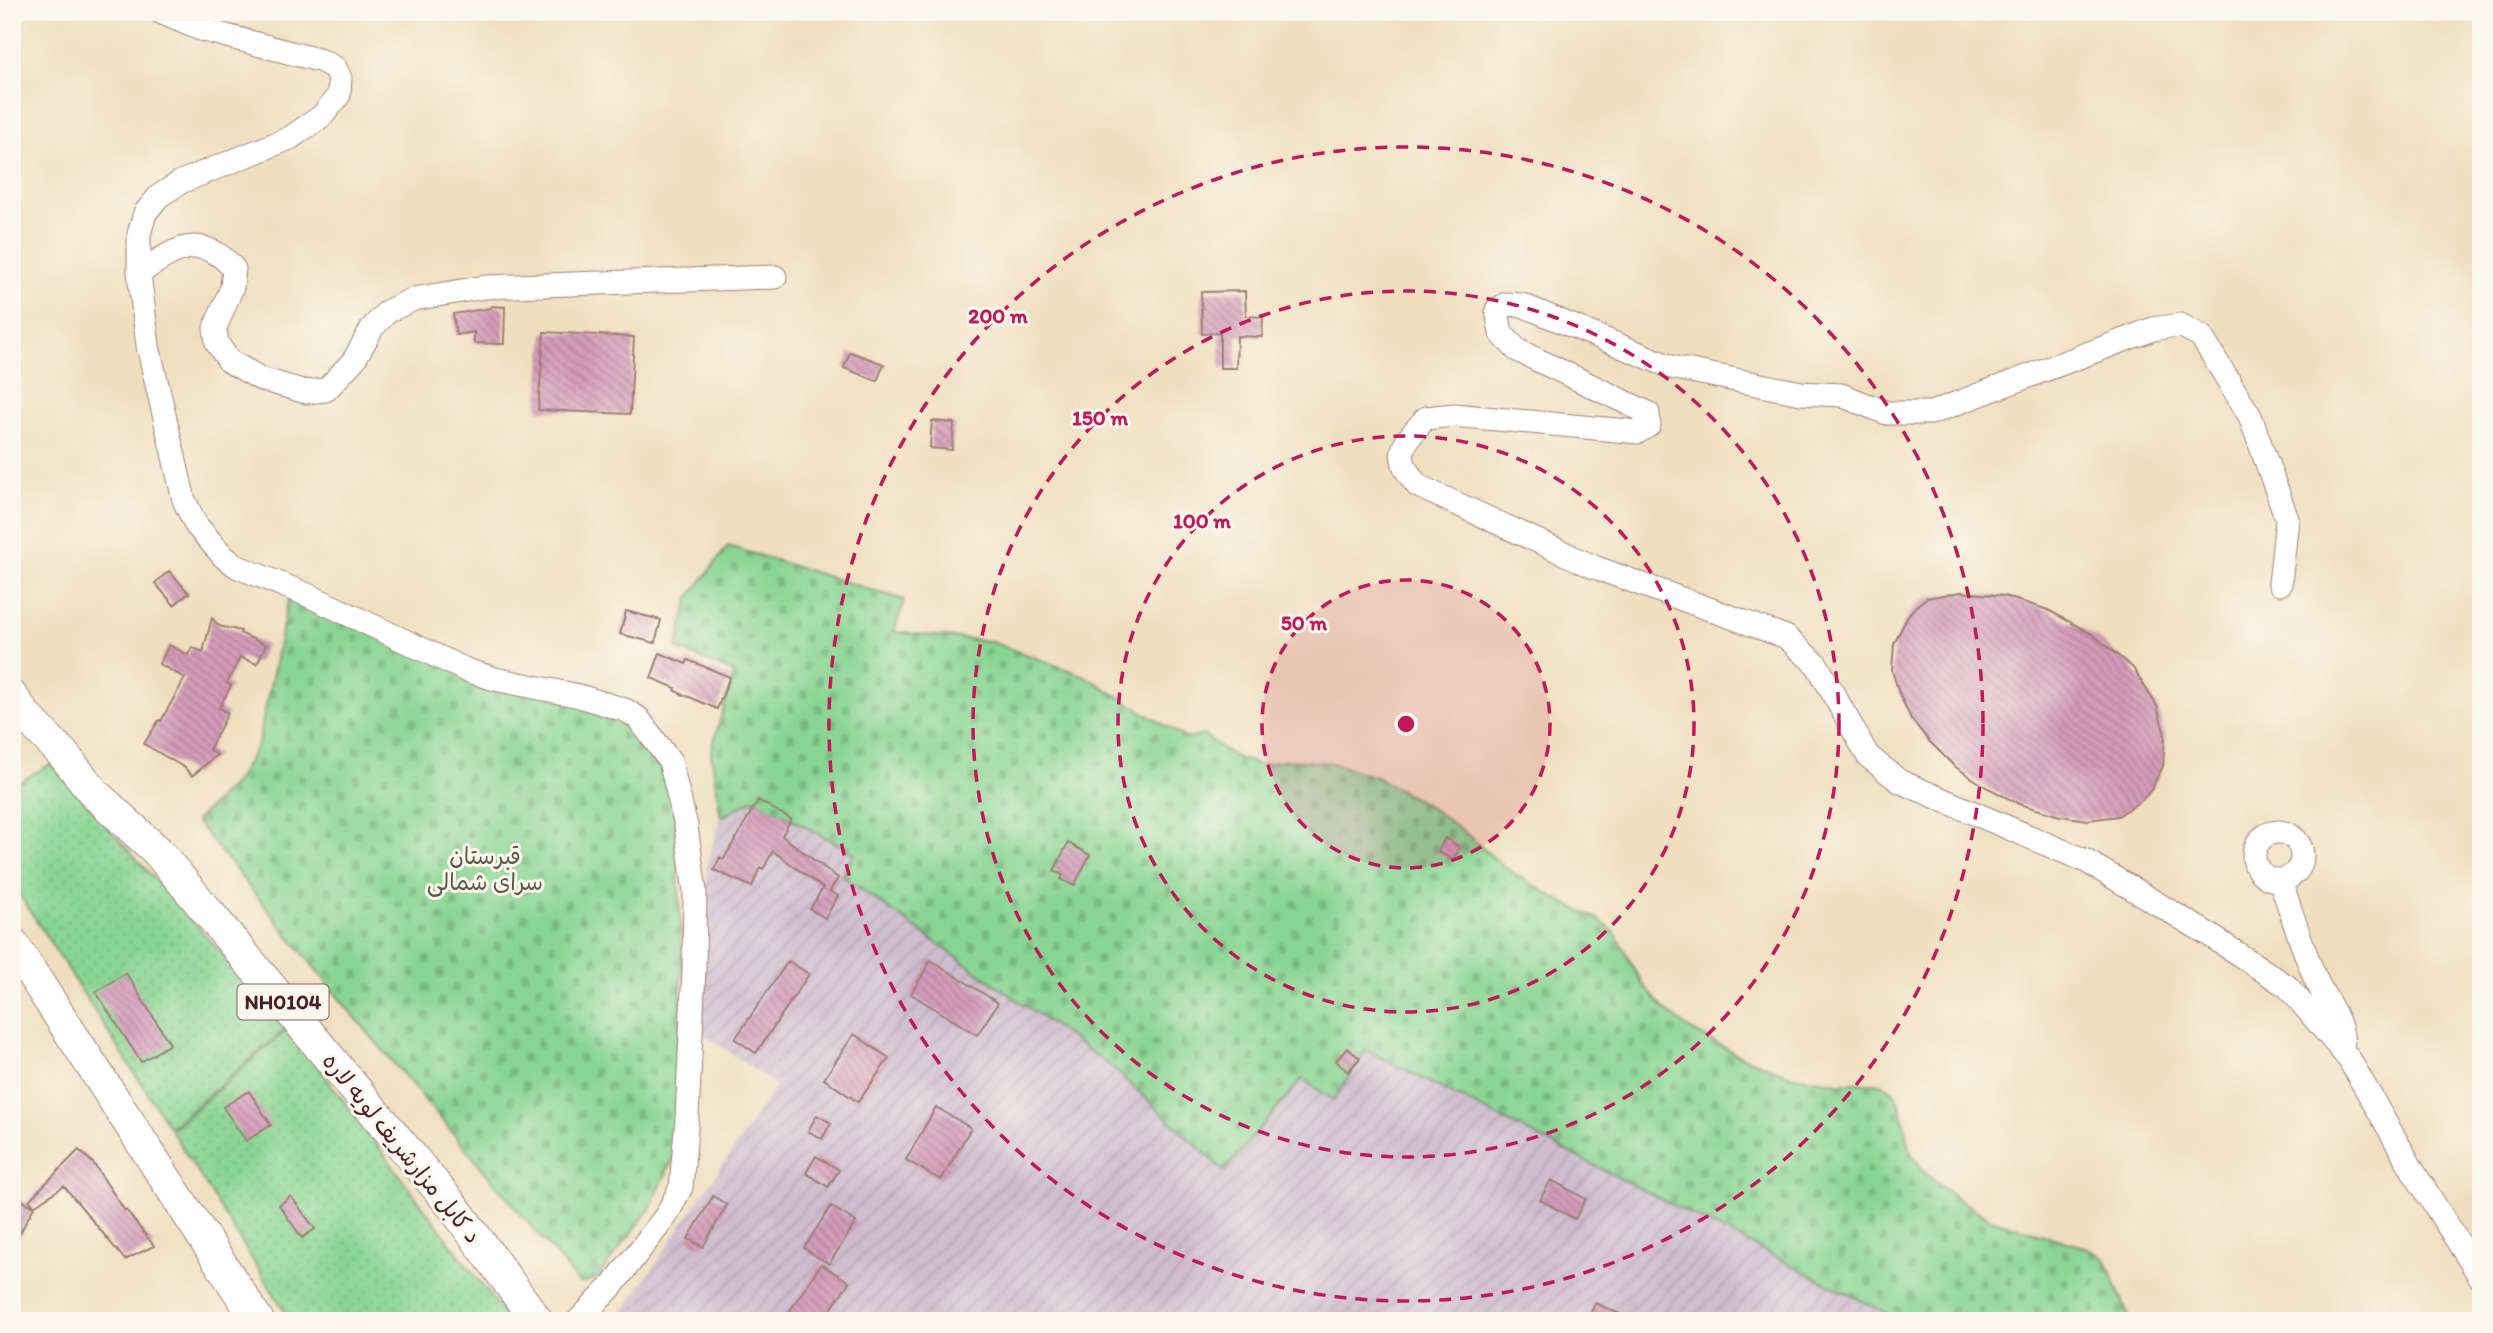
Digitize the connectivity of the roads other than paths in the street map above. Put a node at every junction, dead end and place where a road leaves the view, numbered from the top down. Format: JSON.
{"nodes":[{"id":1,"x":160,"y":12,"type":"edge"},
{"id":2,"x":139,"y":273,"type":"junction"},
{"id":3,"x":775,"y":277,"type":"dead end"},
{"id":4,"x":2280,"y":584,"type":"dead end"},
{"id":5,"x":14,"y":703,"type":"edge"},
{"id":6,"x":2280,"y":880,"type":"dead end"},
{"id":7,"x":12,"y":943,"type":"edge"},
{"id":8,"x":2342,"y":1051,"type":"junction"},
{"id":9,"x":2481,"y":1278,"type":"edge"},
{"id":10,"x":258,"y":1321,"type":"edge"},
{"id":11,"x":537,"y":1321,"type":"edge"},
{"id":12,"x":578,"y":1321,"type":"edge"}],
"edges":[{"from":1,"to":2,"type":"street"},
{"from":2,"to":3,"type":"street"},
{"from":2,"to":12,"type":"street"},
{"from":4,"to":8,"type":"street"},
{"from":5,"to":11,"type":"highway","name":"د کابل مزارشریف لویه لاره","number":"NH0104"},
{"from":6,"to":8,"type":"street"},
{"from":7,"to":10,"type":"highway"},
{"from":8,"to":9,"type":"street"}]}
